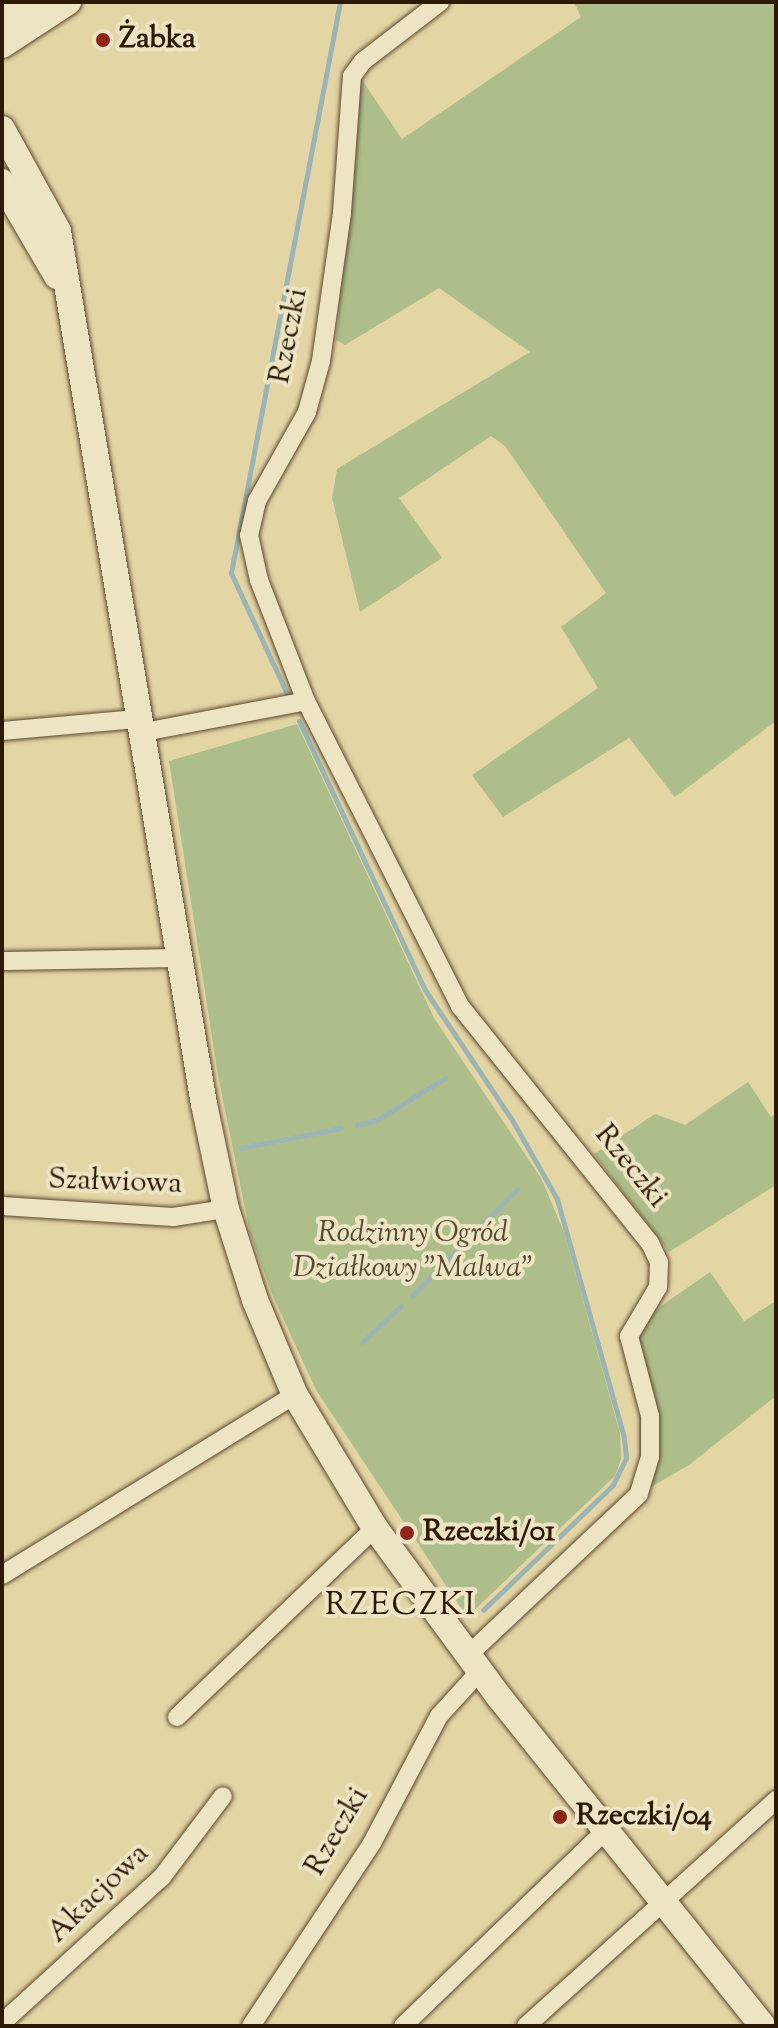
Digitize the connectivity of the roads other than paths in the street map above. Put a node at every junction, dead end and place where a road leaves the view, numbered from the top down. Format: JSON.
{"nodes":[{"id":1,"x":29,"y":2,"type":"edge"},
{"id":2,"x":68,"y":2,"type":"edge"},
{"id":3,"x":440,"y":2,"type":"edge"},
{"id":4,"x":2,"y":19,"type":"edge"},
{"id":5,"x":2,"y":45,"type":"edge"},
{"id":6,"x":2,"y":129,"type":"edge"},
{"id":7,"x":2,"y":182,"type":"edge"},
{"id":8,"x":66,"y":295,"type":"junction"},
{"id":9,"x":306,"y":701,"type":"junction"},
{"id":10,"x":138,"y":726,"type":"junction"},
{"id":11,"x":2,"y":731,"type":"edge"},
{"id":12,"x":181,"y":958,"type":"junction"},
{"id":13,"x":2,"y":961,"type":"edge"},
{"id":14,"x":2,"y":1206,"type":"edge"},
{"id":15,"x":226,"y":1209,"type":"junction"},
{"id":16,"x":295,"y":1395,"type":"junction"},
{"id":17,"x":375,"y":1528,"type":"junction"},
{"id":18,"x":2,"y":1575,"type":"edge"},
{"id":19,"x":474,"y":1663,"type":"junction"},
{"id":20,"x":177,"y":1717,"type":"dead end"},
{"id":21,"x":223,"y":1796,"type":"dead end"},
{"id":22,"x":776,"y":1800,"type":"edge"},
{"id":23,"x":607,"y":1829,"type":"junction"},
{"id":24,"x":665,"y":1903,"type":"junction"},
{"id":25,"x":2,"y":2023,"type":"edge"},
{"id":26,"x":251,"y":2026,"type":"edge"},
{"id":27,"x":403,"y":2026,"type":"edge"},
{"id":28,"x":526,"y":2026,"type":"edge"},
{"id":29,"x":763,"y":2026,"type":"edge"}],
"edges":[{"from":1,"to":4,"type":"main road"},
{"from":2,"to":5,"type":"main road"},
{"from":3,"to":9,"type":"street","name":"Rzeczki"},
{"from":6,"to":8,"type":"main road"},
{"from":7,"to":8,"type":"main road"},
{"from":8,"to":10,"type":"main road"},
{"from":9,"to":10,"type":"street"},
{"from":9,"to":19,"type":"street","name":"Rzeczki"},
{"from":10,"to":11,"type":"street"},
{"from":10,"to":12,"type":"main road"},
{"from":12,"to":13,"type":"street"},
{"from":12,"to":15,"type":"main road"},
{"from":14,"to":15,"type":"street","name":"Szałwiowa"},
{"from":15,"to":16,"type":"main road"},
{"from":16,"to":17,"type":"main road"},
{"from":16,"to":18,"type":"street"},
{"from":17,"to":19,"type":"main road"},
{"from":17,"to":20,"type":"street"},
{"from":19,"to":23,"type":"main road"},
{"from":19,"to":26,"type":"street","name":"Rzeczki"},
{"from":21,"to":25,"type":"street","name":"Akacjowa"},
{"from":22,"to":24,"type":"street"},
{"from":23,"to":24,"type":"main road"},
{"from":23,"to":27,"type":"street"},
{"from":24,"to":28,"type":"street"},
{"from":24,"to":29,"type":"main road"}]}
